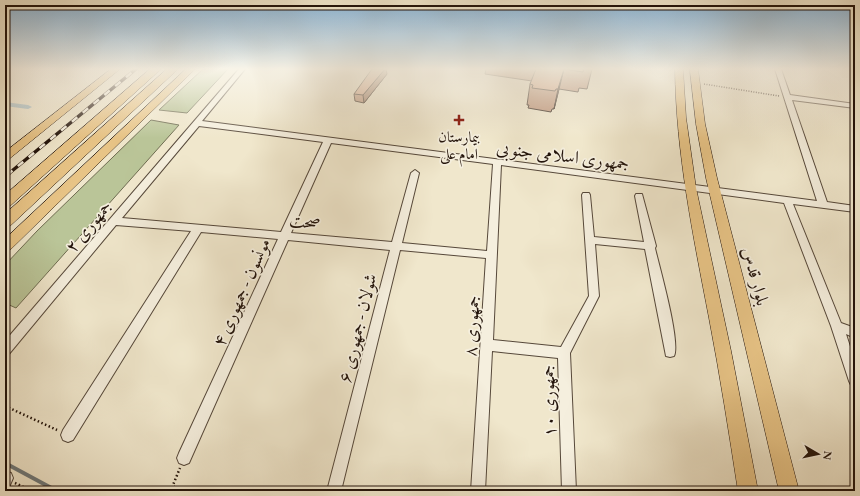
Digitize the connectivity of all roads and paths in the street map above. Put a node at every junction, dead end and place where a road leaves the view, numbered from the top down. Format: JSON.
{"nodes":[{"id":1,"x":87,"y":92,"type":"edge"},
{"id":2,"x":130,"y":92,"type":"edge"},
{"id":3,"x":148,"y":92,"type":"edge"},
{"id":4,"x":167,"y":92,"type":"edge"},
{"id":5,"x":222,"y":92,"type":"edge"},
{"id":6,"x":680,"y":92,"type":"edge"},
{"id":7,"x":696,"y":92,"type":"edge"},
{"id":8,"x":755,"y":92,"type":"edge"},
{"id":9,"x":785,"y":92,"type":"edge"},
{"id":10,"x":787,"y":97,"type":"junction"},
{"id":11,"x":855,"y":106,"type":"edge"},
{"id":12,"x":681,"y":118,"type":"junction"},
{"id":13,"x":700,"y":121,"type":"junction"},
{"id":14,"x":196,"y":123,"type":"junction"},
{"id":15,"x":328,"y":140,"type":"junction"},
{"id":16,"x":5,"y":157,"type":"edge"},
{"id":17,"x":497,"y":162,"type":"junction"},
{"id":18,"x":415,"y":173,"type":"dead end"},
{"id":19,"x":690,"y":188,"type":"junction"},
{"id":20,"x":714,"y":191,"type":"junction"},
{"id":21,"x":586,"y":195,"type":"dead end"},
{"id":22,"x":639,"y":196,"type":"dead end"},
{"id":23,"x":787,"y":200,"type":"junction"},
{"id":24,"x":5,"y":203,"type":"edge"},
{"id":25,"x":823,"y":205,"type":"junction"},
{"id":26,"x":855,"y":209,"type":"edge"},
{"id":27,"x":114,"y":221,"type":"junction"},
{"id":28,"x":5,"y":222,"type":"edge"},
{"id":29,"x":198,"y":228,"type":"junction"},
{"id":30,"x":284,"y":236,"type":"junction"},
{"id":31,"x":589,"y":240,"type":"junction"},
{"id":32,"x":650,"y":246,"type":"junction"},
{"id":33,"x":5,"y":247,"type":"edge"},
{"id":34,"x":396,"y":247,"type":"junction"},
{"id":35,"x":492,"y":255,"type":"junction"},
{"id":36,"x":837,"y":326,"type":"junction"},
{"id":37,"x":855,"y":332,"type":"edge"},
{"id":38,"x":487,"y":345,"type":"junction"},
{"id":39,"x":5,"y":350,"type":"edge"},
{"id":40,"x":670,"y":352,"type":"dead end"},
{"id":41,"x":564,"y":353,"type":"junction"},
{"id":42,"x":855,"y":381,"type":"edge"},
{"id":43,"x":5,"y":406,"type":"edge"},
{"id":44,"x":68,"y":435,"type":"joint"},
{"id":45,"x":184,"y":458,"type":"joint"},
{"id":46,"x":6,"y":479,"type":"edge"},
{"id":47,"x":32,"y":491,"type":"edge"},
{"id":48,"x":176,"y":491,"type":"edge"},
{"id":49,"x":334,"y":491,"type":"edge"},
{"id":50,"x":478,"y":491,"type":"edge"},
{"id":51,"x":569,"y":491,"type":"edge"},
{"id":52,"x":748,"y":491,"type":"edge"},
{"id":53,"x":789,"y":491,"type":"edge"}],
"edges":[{"from":1,"to":16,"type":"main road"},
{"from":2,"to":24,"type":"highway"},
{"from":3,"to":28,"type":"highway"},
{"from":4,"to":33,"type":"main road"},
{"from":5,"to":14,"type":"street","name":"جمهوری ۲"},
{"from":6,"to":12,"type":"main road"},
{"from":7,"to":13,"type":"main road","name":"بلوار قدس"},
{"from":8,"to":10,"type":"path"},
{"from":9,"to":10,"type":"street"},
{"from":10,"to":11,"type":"street"},
{"from":10,"to":25,"type":"street"},
{"from":12,"to":13,"type":"main road"},
{"from":12,"to":19,"type":"main road"},
{"from":13,"to":20,"type":"main road","name":"بلوار قدس"},
{"from":14,"to":15,"type":"street","name":"جمهوری اسلامی جنوبی"},
{"from":14,"to":27,"type":"street","name":"جمهوری ۲"},
{"from":15,"to":17,"type":"street","name":"جمهوری اسلامی جنوبی"},
{"from":15,"to":30,"type":"street","name":"مونسون - جمهوری ۴"},
{"from":17,"to":19,"type":"street","name":"جمهوری اسلامی جنوبی"},
{"from":17,"to":35,"type":"street","name":"جمهوری ۸"},
{"from":18,"to":34,"type":"street","name":"شولان - جمهوری ۶"},
{"from":19,"to":20,"type":"street","name":"جمهوری اسلامی جنوبی"},
{"from":19,"to":52,"type":"main road"},
{"from":20,"to":23,"type":"street","name":"جمهوری اسلامی جنوبی"},
{"from":20,"to":53,"type":"main road","name":"بلوار قدس"},
{"from":21,"to":31,"type":"street","name":"جمهوری ۱۰"},
{"from":22,"to":32,"type":"street"},
{"from":23,"to":25,"type":"street","name":"جمهوری اسلامی جنوبی"},
{"from":23,"to":36,"type":"street"},
{"from":25,"to":26,"type":"street","name":"جمهوری اسلامی جنوبی"},
{"from":27,"to":29,"type":"street","name":"صحت"},
{"from":27,"to":39,"type":"street","name":"جمهوری ۲"},
{"from":29,"to":30,"type":"street","name":"صحت"},
{"from":29,"to":44,"type":"street"},
{"from":30,"to":34,"type":"street","name":"صحت"},
{"from":30,"to":45,"type":"street","name":"مونسون - جمهوری ۴"},
{"from":31,"to":32,"type":"street"},
{"from":31,"to":41,"type":"street","name":"جمهوری ۱۰"},
{"from":32,"to":40,"type":"street"},
{"from":34,"to":35,"type":"street","name":"صحت"},
{"from":34,"to":49,"type":"street","name":"شولان - جمهوری ۶"},
{"from":35,"to":38,"type":"street","name":"جمهوری ۸"},
{"from":36,"to":37,"type":"street"},
{"from":36,"to":42,"type":"street"},
{"from":38,"to":41,"type":"street"},
{"from":38,"to":50,"type":"street","name":"جمهوری ۸"},
{"from":41,"to":51,"type":"street","name":"جمهوری ۱۰"},
{"from":43,"to":44,"type":"path"},
{"from":45,"to":48,"type":"path"},
{"from":46,"to":47,"type":"path"}]}
